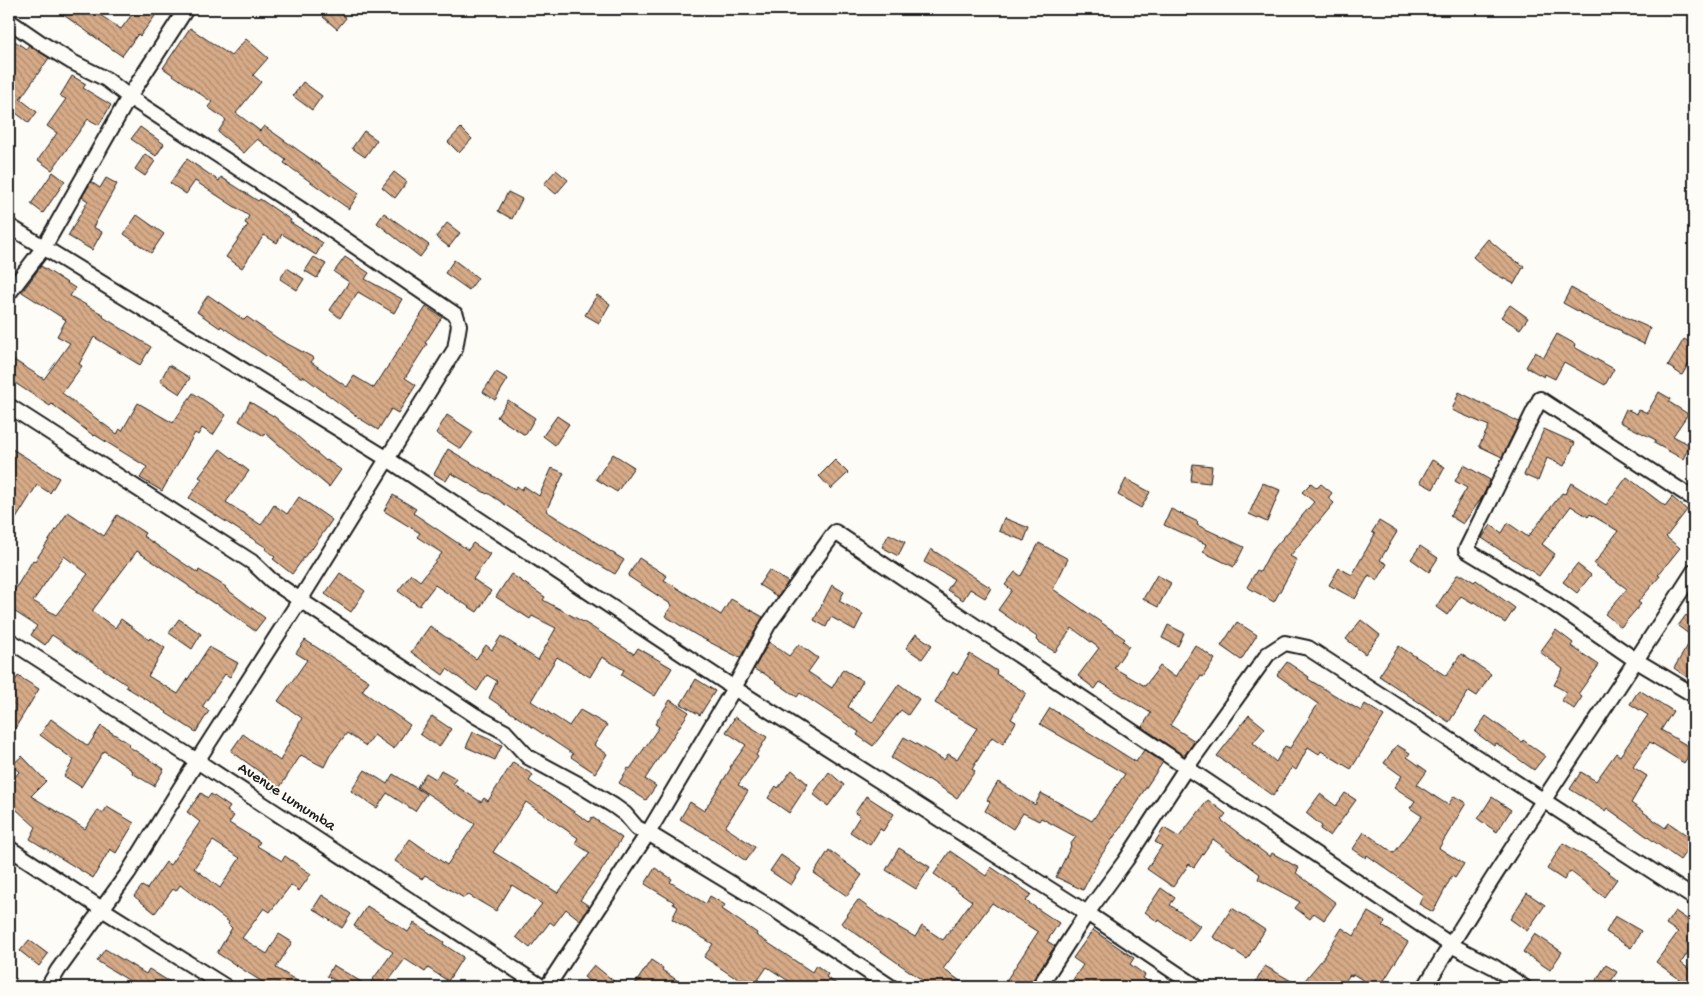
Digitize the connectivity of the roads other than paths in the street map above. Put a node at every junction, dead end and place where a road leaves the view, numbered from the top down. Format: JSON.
{"nodes":[{"id":1,"x":186,"y":9,"type":"edge"},
{"id":2,"x":9,"y":21,"type":"edge"},
{"id":3,"x":129,"y":97,"type":"junction"},
{"id":4,"x":9,"y":226,"type":"edge"},
{"id":5,"x":44,"y":247,"type":"junction"},
{"id":6,"x":9,"y":294,"type":"edge"},
{"id":7,"x":9,"y":406,"type":"edge"},
{"id":8,"x":386,"y":458,"type":"junction"},
{"id":9,"x":1694,"y":499,"type":"edge"},
{"id":10,"x":1694,"y":571,"type":"edge"},
{"id":11,"x":300,"y":600,"type":"junction"},
{"id":12,"x":9,"y":640,"type":"edge"},
{"id":13,"x":1637,"y":661,"type":"junction"},
{"id":14,"x":734,"y":688,"type":"junction"},
{"id":15,"x":1694,"y":695,"type":"edge"},
{"id":16,"x":196,"y":760,"type":"junction"},
{"id":17,"x":1186,"y":768,"type":"junction"},
{"id":18,"x":1543,"y":801,"type":"junction"},
{"id":19,"x":648,"y":833,"type":"junction"},
{"id":20,"x":9,"y":848,"type":"edge"},
{"id":21,"x":1694,"y":898,"type":"edge"},
{"id":22,"x":102,"y":909,"type":"junction"},
{"id":23,"x":1087,"y":913,"type":"junction"},
{"id":24,"x":1450,"y":945,"type":"junction"},
{"id":25,"x":48,"y":987,"type":"edge"},
{"id":26,"x":226,"y":987,"type":"edge"},
{"id":27,"x":542,"y":987,"type":"edge"},
{"id":28,"x":547,"y":987,"type":"edge"},
{"id":29,"x":891,"y":987,"type":"edge"},
{"id":30,"x":1039,"y":987,"type":"edge"},
{"id":31,"x":1197,"y":987,"type":"edge"},
{"id":32,"x":1425,"y":987,"type":"edge"},
{"id":33,"x":1524,"y":987,"type":"edge"}],
"edges":[{"from":1,"to":3,"type":"street"},
{"from":2,"to":3,"type":"street"},
{"from":3,"to":5,"type":"street"},
{"from":3,"to":8,"type":"street"},
{"from":4,"to":5,"type":"street"},
{"from":5,"to":6,"type":"street"},
{"from":5,"to":8,"type":"street"},
{"from":7,"to":11,"type":"street"},
{"from":8,"to":11,"type":"street"},
{"from":8,"to":14,"type":"street"},
{"from":9,"to":13,"type":"street"},
{"from":10,"to":13,"type":"street"},
{"from":11,"to":16,"type":"street"},
{"from":11,"to":19,"type":"street"},
{"from":12,"to":16,"type":"street","name":"Avenue Lumumba"},
{"from":13,"to":15,"type":"street"},
{"from":13,"to":18,"type":"street"},
{"from":14,"to":17,"type":"street"},
{"from":14,"to":19,"type":"street"},
{"from":14,"to":23,"type":"street"},
{"from":16,"to":22,"type":"street"},
{"from":16,"to":27,"type":"street","name":"Avenue Lumumba"},
{"from":17,"to":18,"type":"street"},
{"from":17,"to":23,"type":"street"},
{"from":17,"to":24,"type":"street"},
{"from":18,"to":21,"type":"street"},
{"from":18,"to":24,"type":"street"},
{"from":19,"to":28,"type":"street"},
{"from":19,"to":29,"type":"street"},
{"from":20,"to":22,"type":"street"},
{"from":22,"to":25,"type":"street"},
{"from":22,"to":26,"type":"street"},
{"from":23,"to":30,"type":"street"},
{"from":23,"to":31,"type":"street"},
{"from":24,"to":32,"type":"street"},
{"from":24,"to":33,"type":"street"}]}
